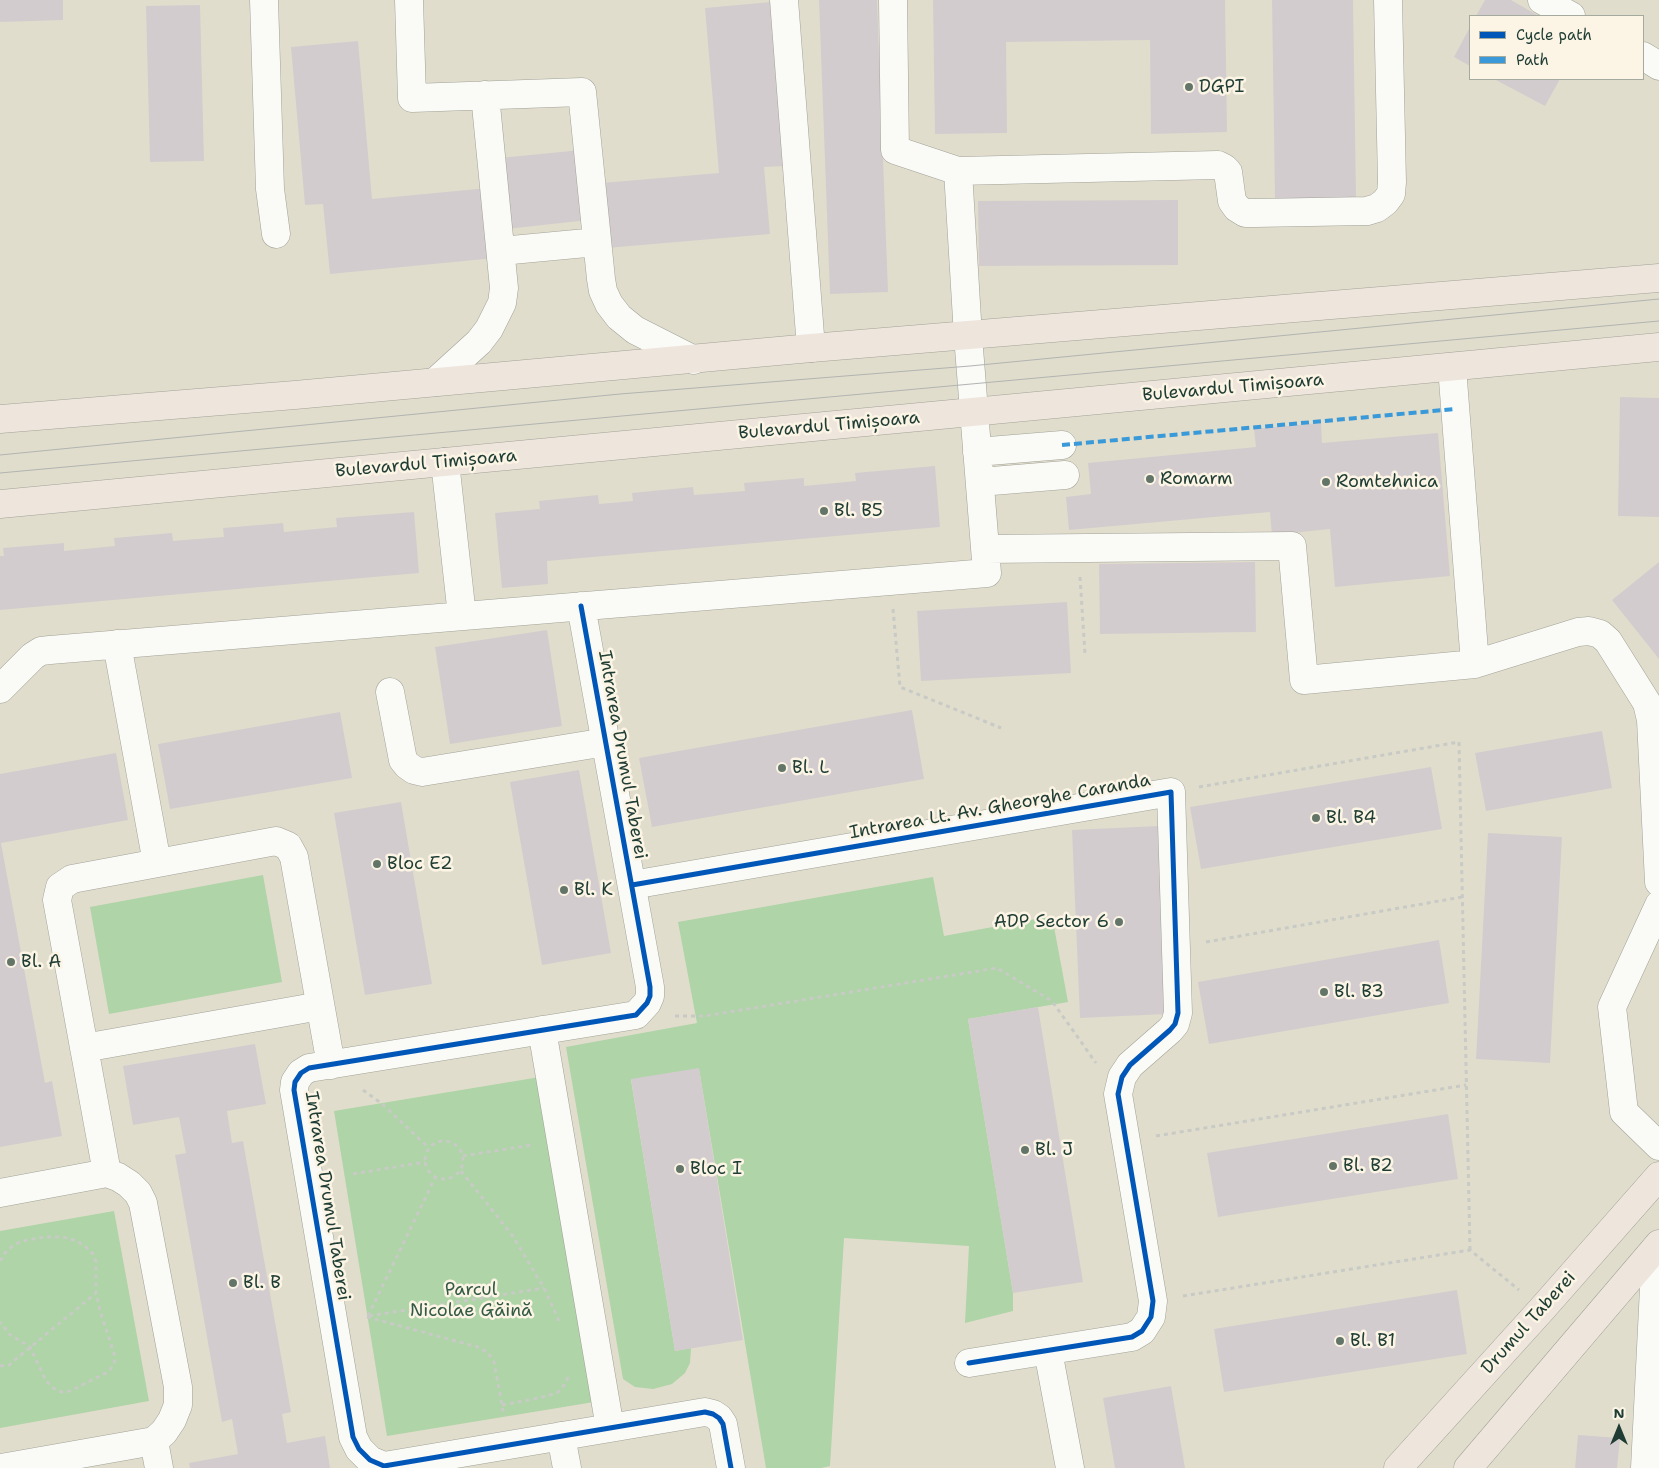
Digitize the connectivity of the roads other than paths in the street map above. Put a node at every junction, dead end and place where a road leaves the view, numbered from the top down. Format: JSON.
{"nodes":[{"id":1,"x":264,"y":0,"type":"edge"},
{"id":2,"x":409,"y":0,"type":"edge"},
{"id":3,"x":784,"y":0,"type":"edge"},
{"id":4,"x":893,"y":0,"type":"edge"},
{"id":5,"x":1388,"y":0,"type":"edge"},
{"id":6,"x":1542,"y":0,"type":"edge"},
{"id":7,"x":1569,"y":15,"type":"edge"},
{"id":8,"x":1644,"y":57,"type":"edge"},
{"id":9,"x":1659,"y":66,"type":"edge"},
{"id":10,"x":485,"y":95,"type":"junction"},
{"id":11,"x":958,"y":171,"type":"junction"},
{"id":12,"x":276,"y":234,"type":"dead end"},
{"id":13,"x":598,"y":242,"type":"junction"},
{"id":14,"x":501,"y":250,"type":"junction"},
{"id":15,"x":1659,"y":278,"type":"edge"},
{"id":16,"x":968,"y":336,"type":"junction"},
{"id":17,"x":811,"y":348,"type":"junction"},
{"id":18,"x":1659,"y":348,"type":"edge"},
{"id":19,"x":694,"y":360,"type":"junction"},
{"id":20,"x":1452,"y":367,"type":"junction"},
{"id":21,"x":435,"y":382,"type":"junction"},
{"id":22,"x":974,"y":412,"type":"junction"},
{"id":23,"x":0,"y":419,"type":"edge"},
{"id":24,"x":1062,"y":445,"type":"dead end"},
{"id":25,"x":977,"y":452,"type":"junction"},
{"id":26,"x":446,"y":462,"type":"junction"},
{"id":27,"x":1065,"y":475,"type":"dead end"},
{"id":28,"x":980,"y":482,"type":"junction"},
{"id":29,"x":0,"y":504,"type":"edge"},
{"id":30,"x":986,"y":549,"type":"junction"},
{"id":31,"x":581,"y":606,"type":"junction"},
{"id":32,"x":462,"y":616,"type":"junction"},
{"id":33,"x":117,"y":644,"type":"junction"},
{"id":34,"x":1475,"y":664,"type":"junction"},
{"id":35,"x":0,"y":689,"type":"edge"},
{"id":36,"x":390,"y":692,"type":"dead end"},
{"id":37,"x":606,"y":742,"type":"junction"},
{"id":38,"x":156,"y":863,"type":"junction"},
{"id":39,"x":1659,"y":882,"type":"edge"},
{"id":40,"x":632,"y":885,"type":"junction"},
{"id":41,"x":1659,"y":904,"type":"edge"},
{"id":42,"x":320,"y":1006,"type":"junction"},
{"id":43,"x":542,"y":1030,"type":"junction"},
{"id":44,"x":84,"y":1048,"type":"junction"},
{"id":45,"x":331,"y":1065,"type":"junction"},
{"id":46,"x":1659,"y":1146,"type":"edge"},
{"id":47,"x":107,"y":1174,"type":"junction"},
{"id":48,"x":1659,"y":1176,"type":"edge"},
{"id":49,"x":0,"y":1193,"type":"edge"},
{"id":50,"x":1657,"y":1246,"type":"edge"},
{"id":51,"x":1048,"y":1351,"type":"junction"},
{"id":52,"x":970,"y":1363,"type":"dead end"},
{"id":53,"x":610,"y":1428,"type":"junction"},
{"id":54,"x":561,"y":1436,"type":"junction"},
{"id":55,"x":154,"y":1441,"type":"junction"},
{"id":56,"x":404,"y":1466,"type":"edge"},
{"id":57,"x":1,"y":1468,"type":"edge"},
{"id":58,"x":159,"y":1468,"type":"edge"},
{"id":59,"x":567,"y":1468,"type":"edge"},
{"id":60,"x":731,"y":1468,"type":"edge"},
{"id":61,"x":1070,"y":1468,"type":"edge"},
{"id":62,"x":1398,"y":1468,"type":"edge"},
{"id":63,"x":1468,"y":1468,"type":"edge"},
{"id":64,"x":1645,"y":1468,"type":"edge"}],
"edges":[{"from":1,"to":12,"type":"street"},
{"from":2,"to":10,"type":"street"},
{"from":3,"to":17,"type":"street"},
{"from":4,"to":11,"type":"street"},
{"from":5,"to":11,"type":"street"},
{"from":6,"to":7,"type":"street"},
{"from":8,"to":9,"type":"street"},
{"from":10,"to":13,"type":"street"},
{"from":10,"to":14,"type":"street"},
{"from":11,"to":16,"type":"street"},
{"from":13,"to":14,"type":"street"},
{"from":13,"to":19,"type":"street"},
{"from":14,"to":21,"type":"street"},
{"from":15,"to":16,"type":"main road"},
{"from":16,"to":17,"type":"main road"},
{"from":16,"to":22,"type":"street"},
{"from":17,"to":19,"type":"main road"},
{"from":18,"to":20,"type":"main road","name":"Bulevardul Timișoara"},
{"from":19,"to":21,"type":"main road"},
{"from":20,"to":22,"type":"main road","name":"Bulevardul Timișoara"},
{"from":20,"to":34,"type":"street"},
{"from":21,"to":23,"type":"main road"},
{"from":22,"to":25,"type":"street"},
{"from":22,"to":26,"type":"main road","name":"Bulevardul Timișoara"},
{"from":24,"to":25,"type":"street"},
{"from":25,"to":28,"type":"street"},
{"from":26,"to":29,"type":"main road","name":"Bulevardul Timișoara"},
{"from":26,"to":32,"type":"street"},
{"from":27,"to":28,"type":"street"},
{"from":28,"to":30,"type":"street"},
{"from":30,"to":31,"type":"street"},
{"from":30,"to":34,"type":"street"},
{"from":31,"to":32,"type":"street"},
{"from":31,"to":37,"type":"street","name":"Intrarea Drumul Taberei"},
{"from":32,"to":33,"type":"street"},
{"from":33,"to":35,"type":"street"},
{"from":33,"to":38,"type":"street"},
{"from":34,"to":39,"type":"street"},
{"from":36,"to":37,"type":"street"},
{"from":37,"to":40,"type":"street","name":"Intrarea Drumul Taberei"},
{"from":38,"to":42,"type":"street"},
{"from":38,"to":44,"type":"street"},
{"from":40,"to":43,"type":"street","name":"Intrarea Drumul Taberei"},
{"from":40,"to":51,"type":"street","name":"Intrarea Lt. Av. Gheorghe Caranda"},
{"from":41,"to":46,"type":"street"},
{"from":42,"to":44,"type":"street"},
{"from":42,"to":45,"type":"street"},
{"from":43,"to":45,"type":"street","name":"Intrarea Drumul Taberei"},
{"from":43,"to":53,"type":"street"},
{"from":44,"to":47,"type":"street"},
{"from":45,"to":56,"type":"street","name":"Intrarea Drumul Taberei"},
{"from":47,"to":49,"type":"street"},
{"from":47,"to":55,"type":"street"},
{"from":48,"to":62,"type":"main road","name":"Drumul Taberei"},
{"from":50,"to":63,"type":"main road"},
{"from":50,"to":64,"type":"street"},
{"from":51,"to":52,"type":"street","name":"Intrarea Lt. Av. Gheorghe Caranda"},
{"from":51,"to":61,"type":"street"},
{"from":53,"to":54,"type":"street","name":"Intrarea Drumul Taberei"},
{"from":53,"to":60,"type":"street","name":"Intrarea Drumul Taberei"},
{"from":54,"to":56,"type":"street","name":"Intrarea Drumul Taberei"},
{"from":54,"to":59,"type":"street"},
{"from":55,"to":57,"type":"street"},
{"from":55,"to":58,"type":"street"}]}
